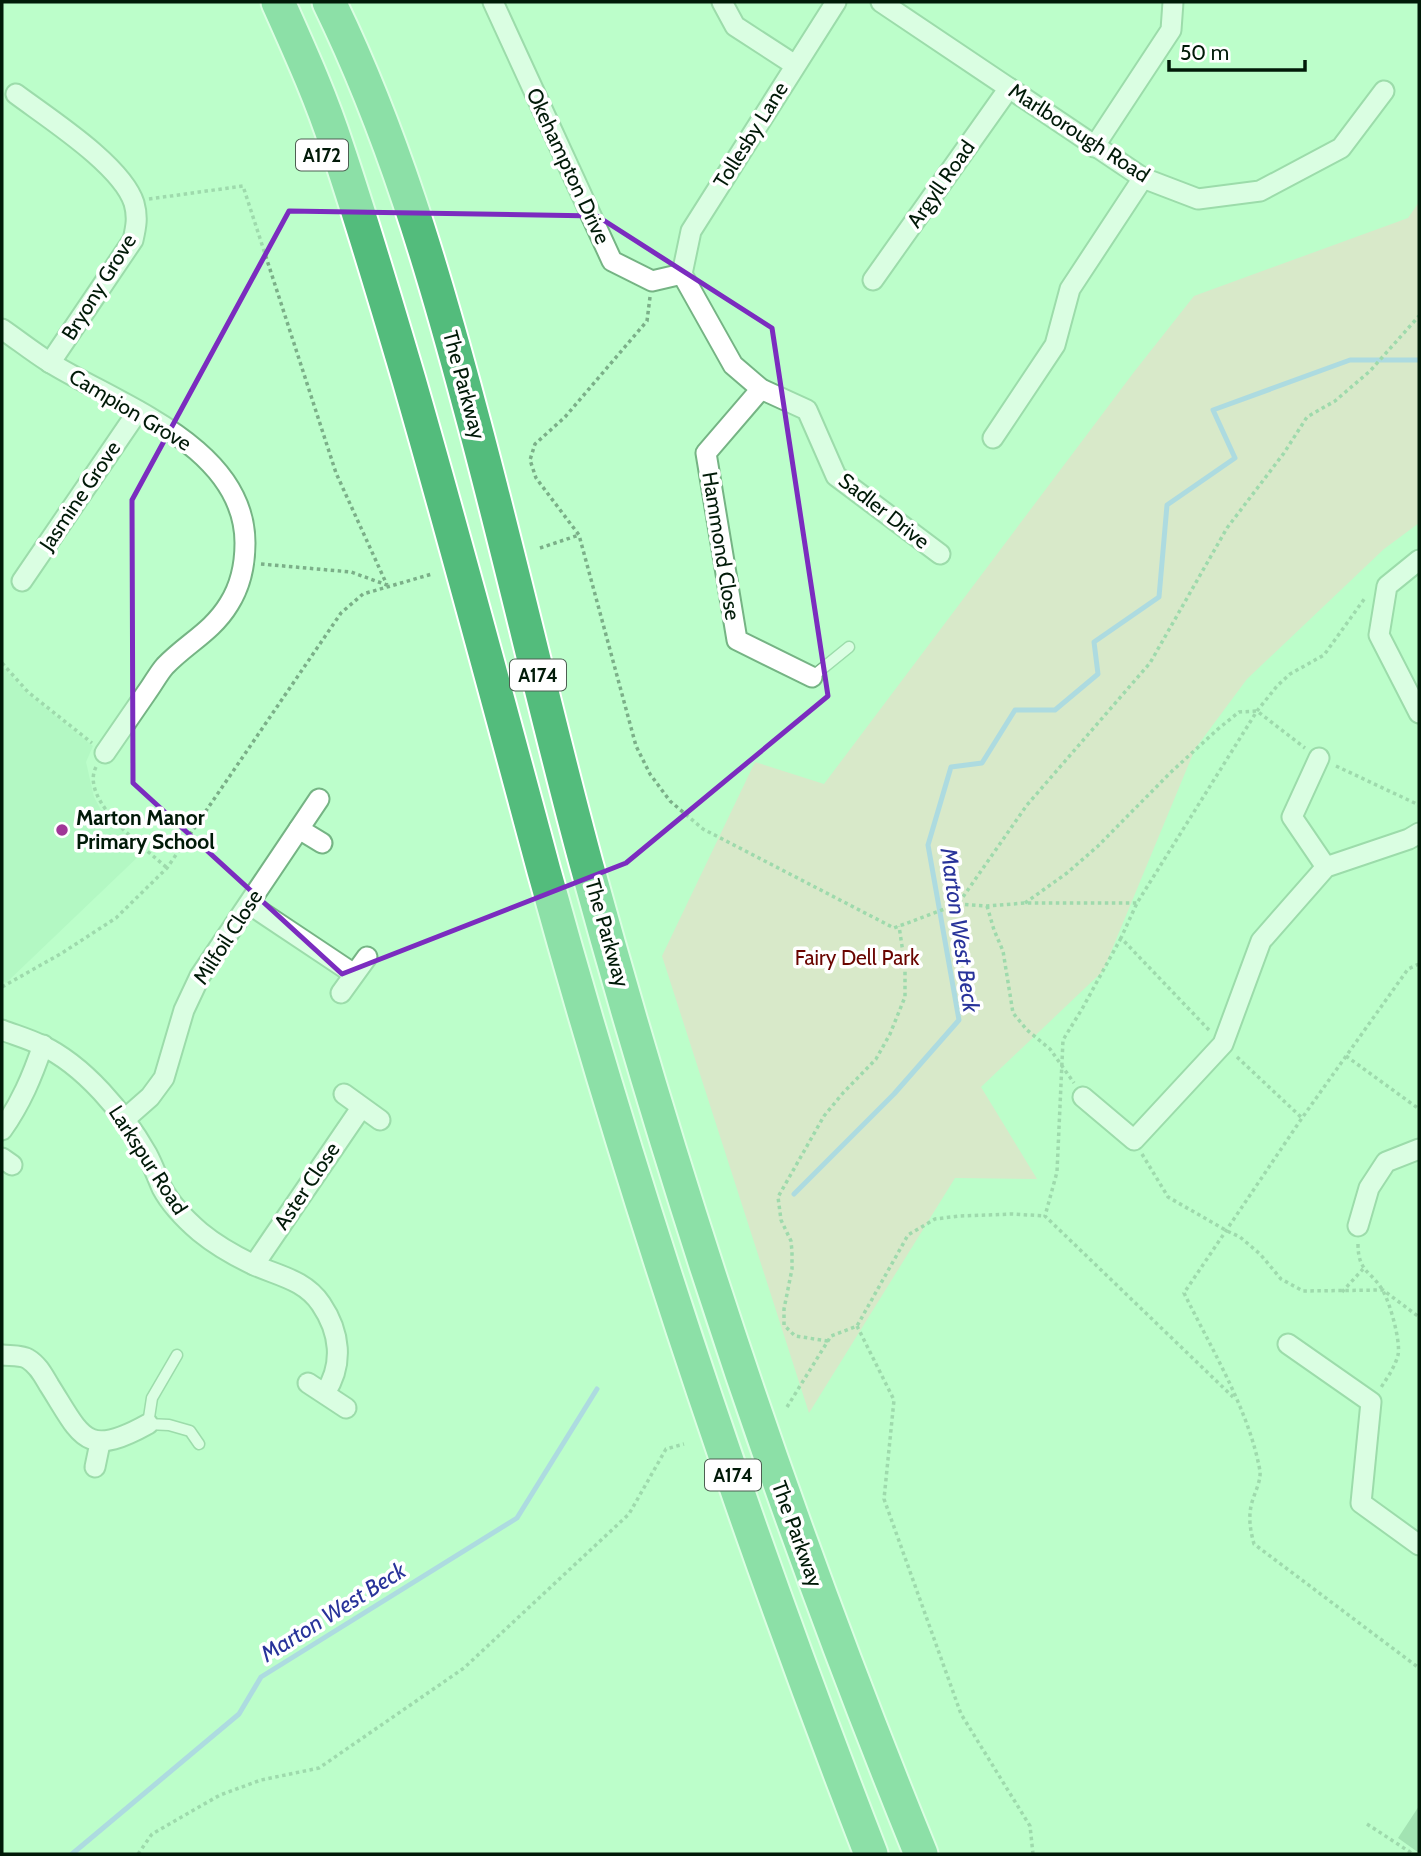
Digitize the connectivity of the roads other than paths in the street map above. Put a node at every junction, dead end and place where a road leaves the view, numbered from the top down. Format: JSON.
{"nodes":[{"id":1,"x":254,"y":2,"type":"edge"},
{"id":2,"x":278,"y":2,"type":"edge"},
{"id":3,"x":329,"y":2,"type":"edge"},
{"id":4,"x":337,"y":2,"type":"edge"},
{"id":5,"x":493,"y":2,"type":"edge"},
{"id":6,"x":722,"y":2,"type":"edge"},
{"id":7,"x":836,"y":2,"type":"edge"},
{"id":8,"x":881,"y":2,"type":"edge"},
{"id":9,"x":1173,"y":2,"type":"edge"},
{"id":10,"x":352,"y":48,"type":"junction"},
{"id":11,"x":795,"y":65,"type":"junction"},
{"id":12,"x":1009,"y":88,"type":"junction"},
{"id":13,"x":1384,"y":91,"type":"dead end"},
{"id":14,"x":16,"y":94,"type":"dead end"},
{"id":15,"x":1094,"y":147,"type":"junction"},
{"id":16,"x":1143,"y":178,"type":"junction"},
{"id":17,"x":682,"y":274,"type":"junction"},
{"id":18,"x":873,"y":280,"type":"dead end"},
{"id":19,"x":387,"y":308,"type":"junction"},
{"id":20,"x":2,"y":329,"type":"edge"},
{"id":21,"x":50,"y":363,"type":"junction"},
{"id":22,"x":761,"y":389,"type":"junction"},
{"id":23,"x":138,"y":411,"type":"junction"},
{"id":24,"x":993,"y":438,"type":"dead end"},
{"id":25,"x":940,"y":554,"type":"dead end"},
{"id":26,"x":1419,"y":560,"type":"edge"},
{"id":27,"x":22,"y":582,"type":"dead end"},
{"id":28,"x":849,"y":647,"type":"dead end"},
{"id":29,"x":812,"y":677,"type":"joint"},
{"id":30,"x":1419,"y":713,"type":"edge"},
{"id":31,"x":105,"y":753,"type":"road end"},
{"id":32,"x":1319,"y":758,"type":"dead end"},
{"id":33,"x":319,"y":799,"type":"dead end"},
{"id":34,"x":299,"y":829,"type":"junction"},
{"id":35,"x":1419,"y":833,"type":"edge"},
{"id":36,"x":322,"y":843,"type":"dead end"},
{"id":37,"x":1326,"y":867,"type":"junction"},
{"id":38,"x":249,"y":904,"type":"junction"},
{"id":39,"x":367,"y":957,"type":"dead end"},
{"id":40,"x":354,"y":974,"type":"junction"},
{"id":41,"x":341,"y":993,"type":"dead end"},
{"id":42,"x":2,"y":1030,"type":"edge"},
{"id":43,"x":43,"y":1045,"type":"junction"},
{"id":44,"x":344,"y":1094,"type":"dead end"},
{"id":45,"x":1083,"y":1097,"type":"road end"},
{"id":46,"x":360,"y":1108,"type":"junction"},
{"id":47,"x":125,"y":1119,"type":"junction"},
{"id":48,"x":380,"y":1120,"type":"dead end"},
{"id":49,"x":2,"y":1130,"type":"edge"},
{"id":50,"x":1419,"y":1149,"type":"edge"},
{"id":51,"x":1358,"y":1226,"type":"road end"},
{"id":52,"x":254,"y":1265,"type":"junction"},
{"id":53,"x":1288,"y":1344,"type":"dead end"},
{"id":54,"x":2,"y":1355,"type":"edge"},
{"id":55,"x":177,"y":1355,"type":"dead end"},
{"id":56,"x":346,"y":1408,"type":"dead end"},
{"id":57,"x":148,"y":1424,"type":"junction"},
{"id":58,"x":100,"y":1443,"type":"junction"},
{"id":59,"x":199,"y":1444,"type":"dead end"},
{"id":60,"x":96,"y":1467,"type":"dead end"},
{"id":61,"x":1419,"y":1545,"type":"edge"},
{"id":62,"x":871,"y":1854,"type":"edge"},
{"id":63,"x":921,"y":1854,"type":"edge"}],
"edges":[{"from":1,"to":19,"type":"highway","number":"A172"},
{"from":2,"to":19,"type":"highway","name":"The Parkway","number":"A174"},
{"from":3,"to":10,"type":"highway","name":"The Parkway","number":"A174"},
{"from":4,"to":10,"type":"highway","number":"A174"},
{"from":5,"to":17,"type":"street","name":"Okehampton Drive"},
{"from":6,"to":11,"type":"street"},
{"from":7,"to":11,"type":"street","name":"Tollesby Lane"},
{"from":8,"to":12,"type":"street","name":"Marlborough Road"},
{"from":9,"to":15,"type":"street"},
{"from":10,"to":63,"type":"highway","name":"The Parkway","number":"A174"},
{"from":11,"to":17,"type":"street","name":"Tollesby Lane"},
{"from":12,"to":15,"type":"street","name":"Marlborough Road"},
{"from":12,"to":18,"type":"street","name":"Argyll Road"},
{"from":13,"to":16,"type":"street","name":"Marlborough Road"},
{"from":14,"to":21,"type":"street","name":"Bryony Grove"},
{"from":15,"to":16,"type":"street","name":"Marlborough Road"},
{"from":16,"to":24,"type":"street"},
{"from":17,"to":22,"type":"street","name":"Sadler Drive"},
{"from":19,"to":62,"type":"highway","name":"The Parkway","number":"A174"},
{"from":20,"to":21,"type":"street","name":"Campion Grove"},
{"from":21,"to":23,"type":"street","name":"Campion Grove"},
{"from":22,"to":25,"type":"street","name":"Sadler Drive"},
{"from":22,"to":29,"type":"street","name":"Hammond Close"},
{"from":23,"to":27,"type":"street","name":"Jasmine Grove"},
{"from":23,"to":31,"type":"street","name":"Campion Grove"},
{"from":26,"to":30,"type":"street"},
{"from":28,"to":29,"type":"lane"},
{"from":32,"to":37,"type":"street"},
{"from":33,"to":34,"type":"street","name":"Milfoil Close"},
{"from":34,"to":36,"type":"street"},
{"from":34,"to":38,"type":"street","name":"Milfoil Close"},
{"from":35,"to":37,"type":"street"},
{"from":37,"to":45,"type":"street"},
{"from":38,"to":40,"type":"street"},
{"from":38,"to":47,"type":"street","name":"Milfoil Close"},
{"from":39,"to":40,"type":"street"},
{"from":40,"to":41,"type":"street"},
{"from":42,"to":43,"type":"street","name":"Larkspur Road"},
{"from":43,"to":47,"type":"street","name":"Larkspur Road"},
{"from":43,"to":49,"type":"street"},
{"from":44,"to":46,"type":"street"},
{"from":46,"to":48,"type":"street"},
{"from":46,"to":52,"type":"street","name":"Aster Close"},
{"from":47,"to":52,"type":"street","name":"Larkspur Road"},
{"from":50,"to":51,"type":"street"},
{"from":52,"to":56,"type":"street","name":"Larkspur Road"},
{"from":53,"to":61,"type":"street"},
{"from":54,"to":58,"type":"street"},
{"from":55,"to":57,"type":"lane"},
{"from":57,"to":58,"type":"street"},
{"from":57,"to":59,"type":"lane"},
{"from":58,"to":60,"type":"street"}]}
